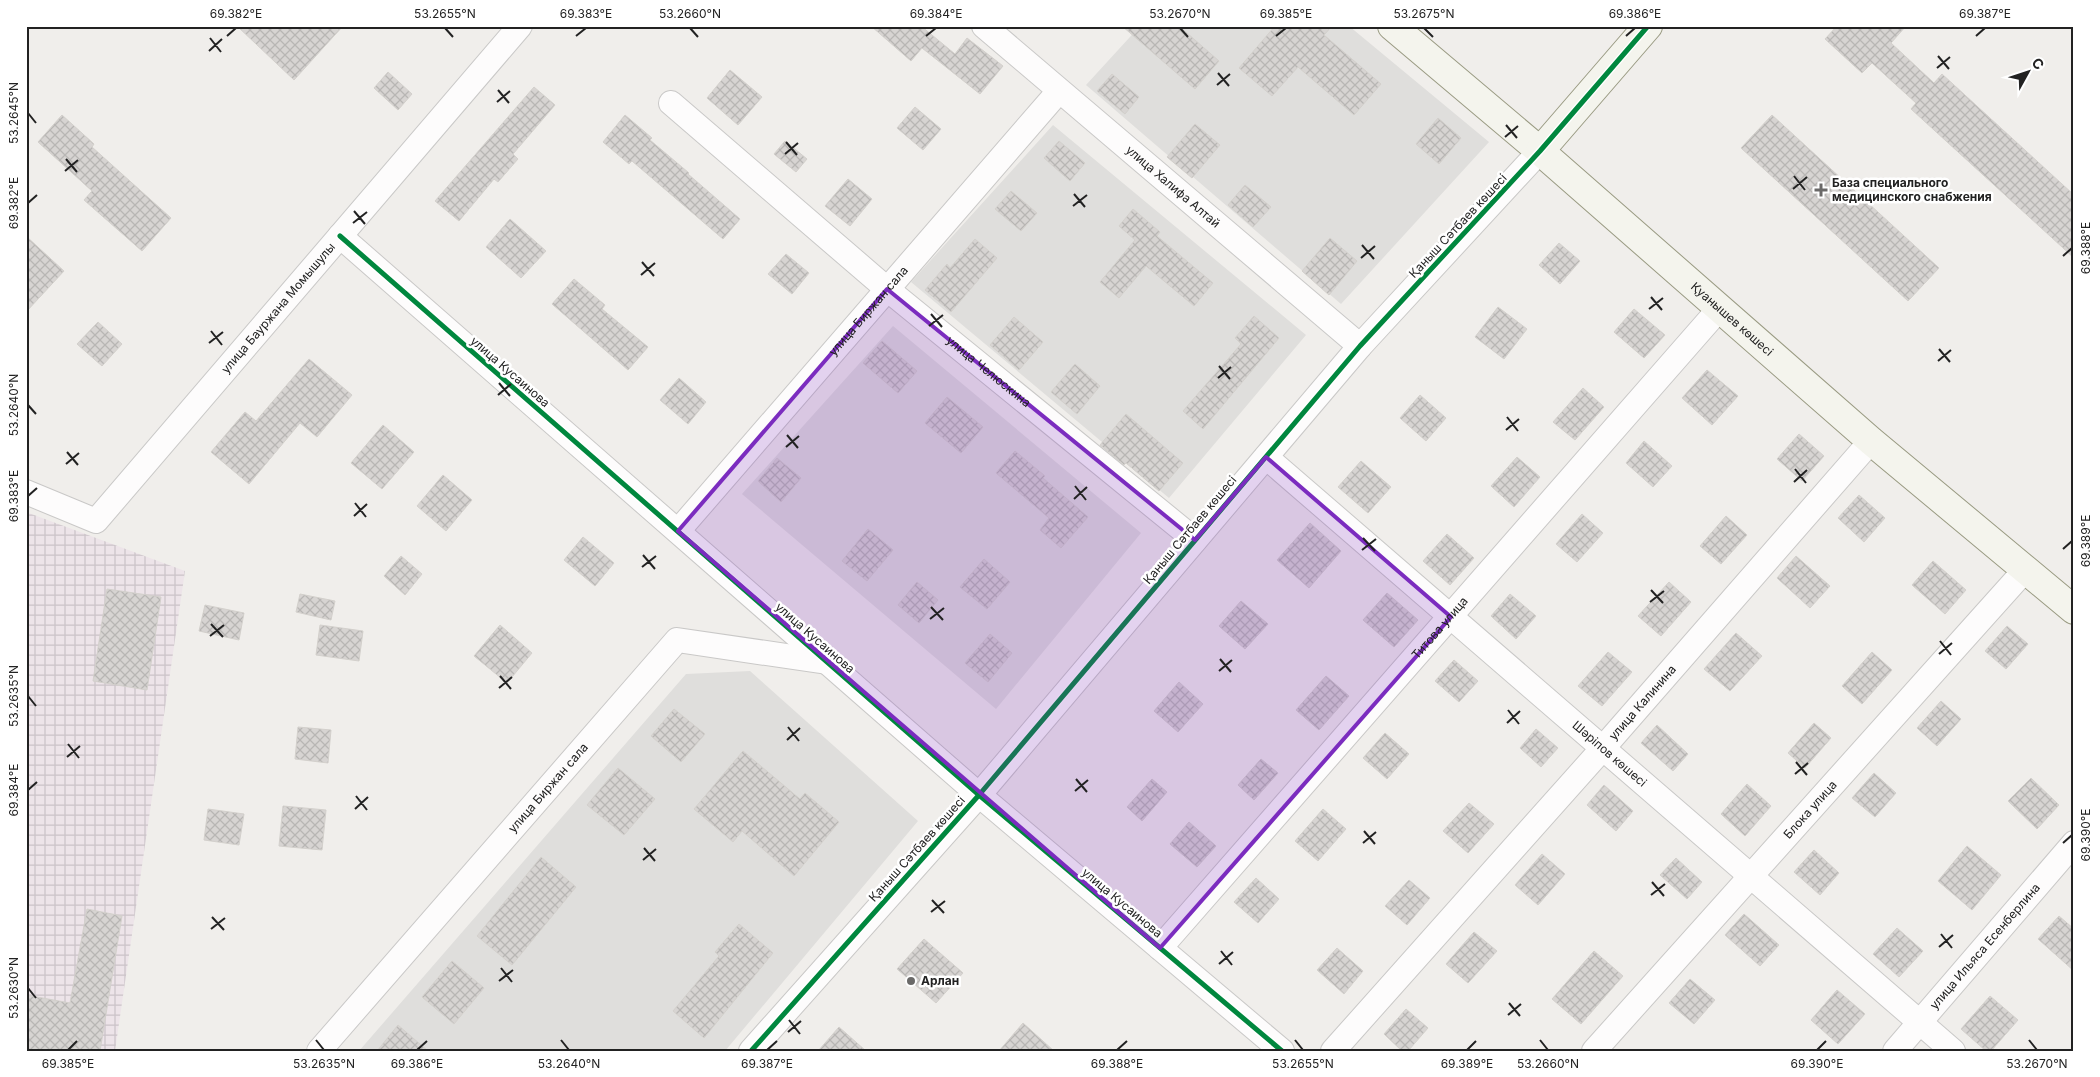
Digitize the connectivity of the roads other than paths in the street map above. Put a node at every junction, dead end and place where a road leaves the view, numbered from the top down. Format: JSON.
{"nodes":[{"id":1,"x":520,"y":26,"type":"edge"},
{"id":2,"x":984,"y":26,"type":"edge"},
{"id":3,"x":1392,"y":26,"type":"edge"},
{"id":4,"x":1648,"y":26,"type":"edge"},
{"id":5,"x":1059,"y":91,"type":"junction"},
{"id":6,"x":671,"y":103,"type":"dead end"},
{"id":7,"x":1540,"y":151,"type":"junction"},
{"id":8,"x":340,"y":236,"type":"junction"},
{"id":9,"x":887,"y":289,"type":"junction"},
{"id":10,"x":1720,"y":308,"type":"junction"},
{"id":11,"x":1360,"y":346,"type":"junction"},
{"id":12,"x":1871,"y":441,"type":"junction"},
{"id":13,"x":1266,"y":457,"type":"junction"},
{"id":14,"x":26,"y":492,"type":"edge"},
{"id":15,"x":678,"y":531,"type":"junction"},
{"id":16,"x":1195,"y":540,"type":"junction"},
{"id":17,"x":2026,"y":569,"type":"junction"},
{"id":18,"x":2074,"y":610,"type":"edge"},
{"id":19,"x":1451,"y":617,"type":"junction"},
{"id":20,"x":827,"y":662,"type":"junction"},
{"id":21,"x":1603,"y":748,"type":"junction"},
{"id":22,"x":979,"y":794,"type":"junction"},
{"id":23,"x":2074,"y":843,"type":"edge"},
{"id":24,"x":1750,"y":875,"type":"junction"},
{"id":25,"x":1160,"y":948,"type":"junction"},
{"id":26,"x":1920,"y":1022,"type":"junction"},
{"id":27,"x":319,"y":1051,"type":"edge"},
{"id":28,"x":751,"y":1051,"type":"edge"},
{"id":29,"x":1282,"y":1051,"type":"edge"},
{"id":30,"x":1333,"y":1051,"type":"edge"},
{"id":31,"x":1594,"y":1051,"type":"edge"},
{"id":32,"x":1894,"y":1051,"type":"edge"},
{"id":33,"x":1953,"y":1051,"type":"edge"}],
"edges":[{"from":1,"to":8,"type":"street","name":"улица Бауржана Момышулы"},
{"from":2,"to":5,"type":"street","name":"улица Халифа Алтай"},
{"from":3,"to":7,"type":"street","name":"Қуанышев көшесі"},
{"from":4,"to":7,"type":"street","name":"Қаныш Сәтбаев көшесі"},
{"from":5,"to":9,"type":"street","name":"улица Биржан сала"},
{"from":5,"to":11,"type":"street","name":"улица Халифа Алтай"},
{"from":6,"to":9,"type":"street","name":"улица Челюскина"},
{"from":7,"to":10,"type":"street","name":"Қуанышев көшесі"},
{"from":7,"to":11,"type":"street","name":"Қаныш Сәтбаев көшесі"},
{"from":8,"to":14,"type":"street","name":"улица Бауржана Момышулы"},
{"from":8,"to":15,"type":"street","name":"улица Кусаинова"},
{"from":9,"to":15,"type":"street","name":"улица Биржан сала"},
{"from":9,"to":16,"type":"street","name":"улица Челюскина"},
{"from":10,"to":12,"type":"street","name":"Қуанышев көшесі"},
{"from":10,"to":19,"type":"street","name":"Титова улица"},
{"from":11,"to":13,"type":"street","name":"Қаныш Сәтбаев көшесі"},
{"from":12,"to":17,"type":"street","name":"Қуанышев көшесі"},
{"from":12,"to":21,"type":"street","name":"улица Калинина"},
{"from":13,"to":16,"type":"street","name":"Қаныш Сәтбаев көшесі"},
{"from":13,"to":19,"type":"street","name":"Шәріпов көшесі"},
{"from":15,"to":20,"type":"street","name":"улица Кусаинова"},
{"from":16,"to":22,"type":"street","name":"Қаныш Сәтбаев көшесі"},
{"from":17,"to":18,"type":"street","name":"Қуанышев көшесі"},
{"from":17,"to":24,"type":"street","name":"Блока улица"},
{"from":19,"to":21,"type":"street","name":"Шәріпов көшесі"},
{"from":19,"to":25,"type":"street","name":"Титова улица"},
{"from":20,"to":22,"type":"street","name":"улица Кусаинова"},
{"from":20,"to":27,"type":"street","name":"улица Биржан сала"},
{"from":21,"to":24,"type":"street","name":"Шәріпов көшесі"},
{"from":21,"to":30,"type":"street","name":"улица Калинина"},
{"from":22,"to":25,"type":"street","name":"улица Кусаинова"},
{"from":22,"to":28,"type":"street","name":"Қаныш Сәтбаев көшесі"},
{"from":23,"to":26,"type":"street","name":"улица Ильяса Есенберлина"},
{"from":24,"to":26,"type":"street","name":"Шәріпов көшесі"},
{"from":24,"to":31,"type":"street","name":"Блока улица"},
{"from":25,"to":29,"type":"street","name":"улица Кусаинова"},
{"from":26,"to":32,"type":"street","name":"улица Ильяса Есенберлина"},
{"from":26,"to":33,"type":"street","name":"Шәріпов көшесі"}]}
